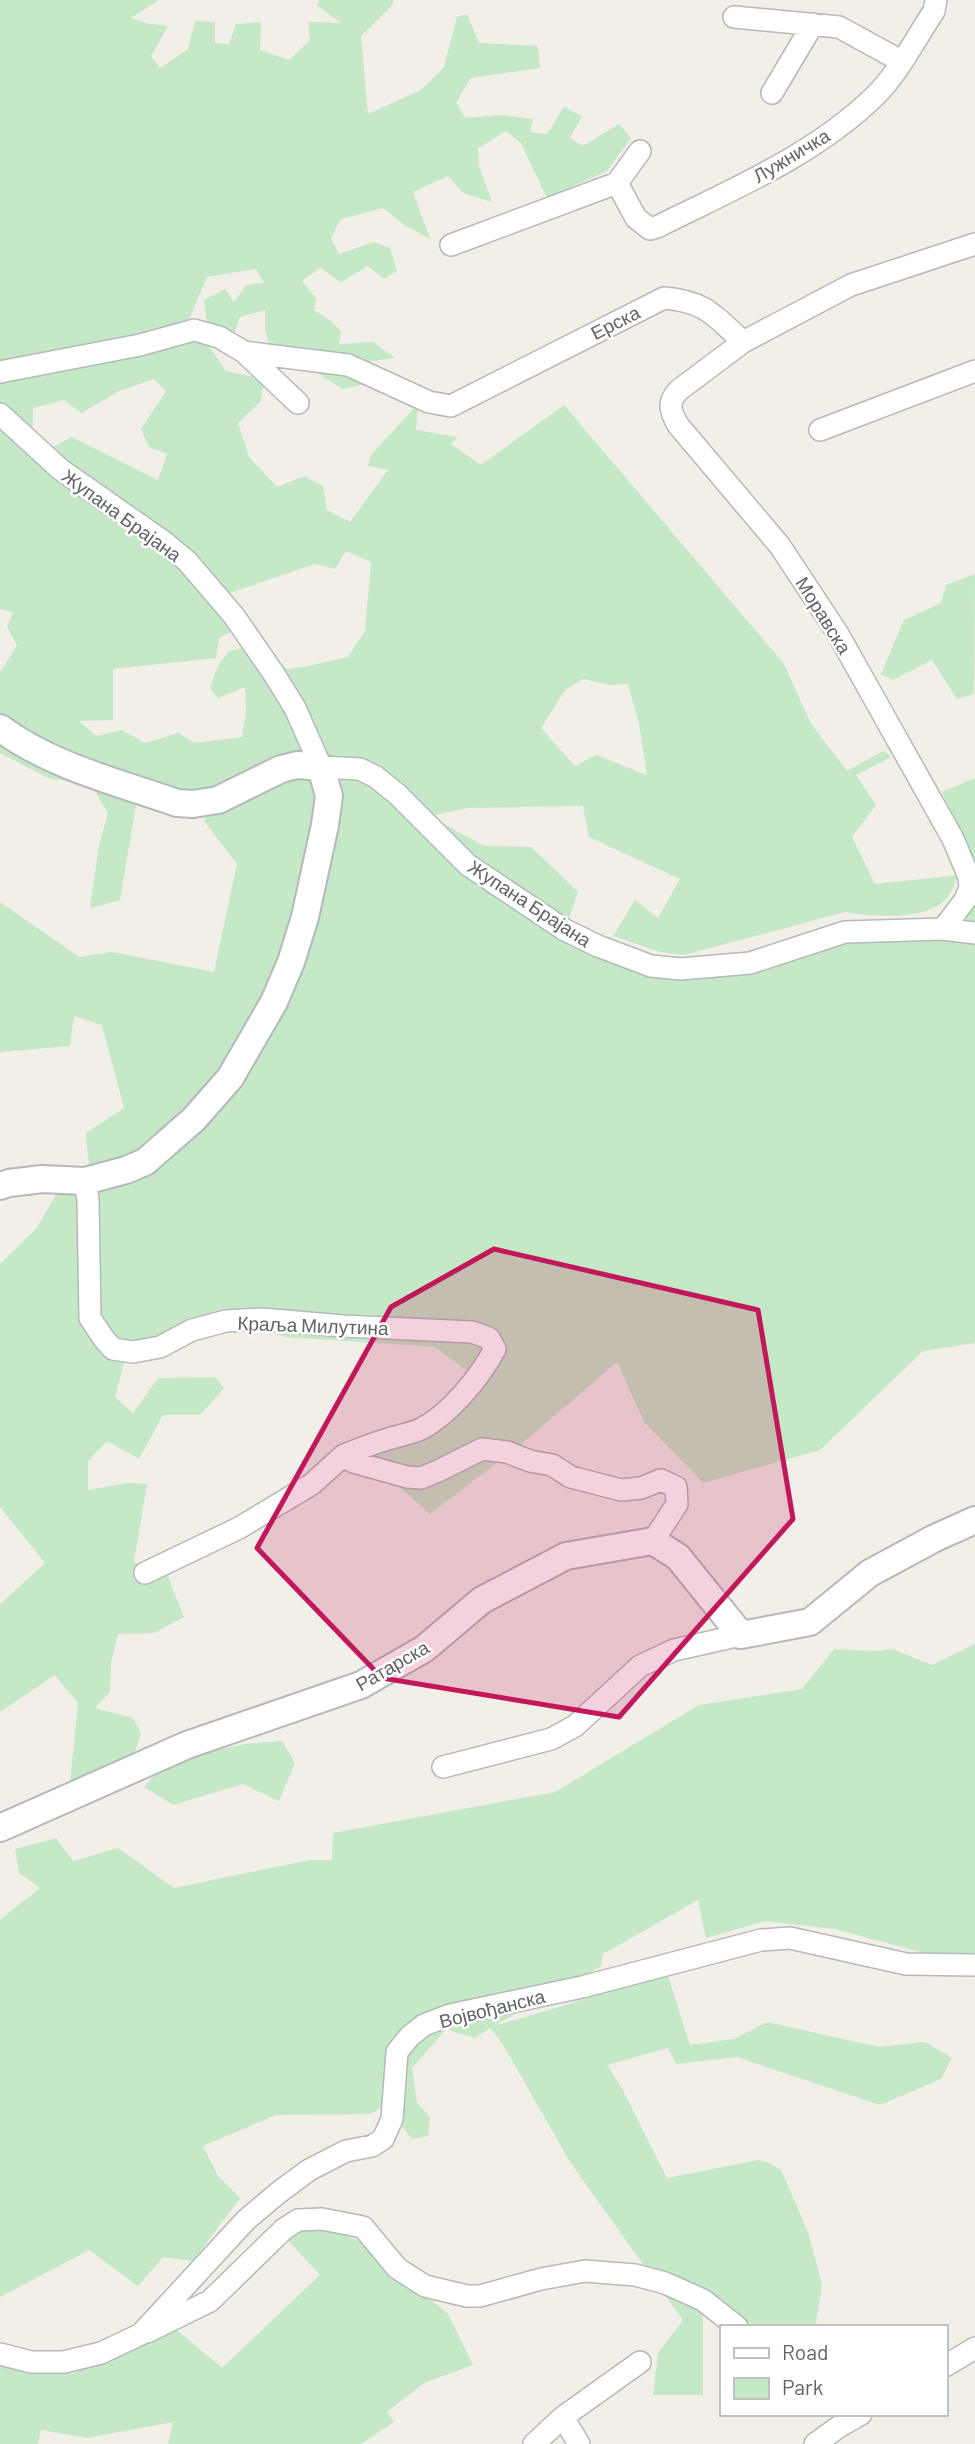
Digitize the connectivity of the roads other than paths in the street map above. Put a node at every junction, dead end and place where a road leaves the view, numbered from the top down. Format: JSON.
{"nodes":[{"id":1,"x":936,"y":0,"type":"edge"},
{"id":2,"x":734,"y":18,"type":"dead end"},
{"id":3,"x":813,"y":24,"type":"junction"},
{"id":4,"x":901,"y":61,"type":"junction"},
{"id":5,"x":772,"y":93,"type":"dead end"},
{"id":6,"x":640,"y":150,"type":"dead end"},
{"id":7,"x":617,"y":183,"type":"junction"},
{"id":8,"x":975,"y":244,"type":"edge"},
{"id":9,"x":451,"y":245,"type":"dead end"},
{"id":10,"x":743,"y":342,"type":"junction"},
{"id":11,"x":244,"y":352,"type":"junction"},
{"id":12,"x":975,"y":371,"type":"edge"},
{"id":13,"x":0,"y":372,"type":"edge"},
{"id":14,"x":298,"y":402,"type":"dead end"},
{"id":15,"x":0,"y":414,"type":"edge"},
{"id":16,"x":820,"y":430,"type":"dead end"},
{"id":17,"x":0,"y":728,"type":"edge"},
{"id":18,"x":321,"y":767,"type":"junction"},
{"id":19,"x":943,"y":929,"type":"junction"},
{"id":20,"x":975,"y":933,"type":"edge"},
{"id":21,"x":85,"y":1181,"type":"junction"},
{"id":22,"x":0,"y":1186,"type":"edge"},
{"id":23,"x":344,"y":1455,"type":"junction"},
{"id":24,"x":975,"y":1520,"type":"edge"},
{"id":25,"x":653,"y":1541,"type":"junction"},
{"id":26,"x":145,"y":1573,"type":"dead end"},
{"id":27,"x":741,"y":1635,"type":"junction"},
{"id":28,"x":443,"y":1767,"type":"dead end"},
{"id":29,"x":0,"y":1828,"type":"edge"},
{"id":30,"x":975,"y":1965,"type":"edge"},
{"id":31,"x":734,"y":2325,"type":"edge"},
{"id":32,"x":141,"y":2334,"type":"junction"},
{"id":33,"x":975,"y":2348,"type":"edge"},
{"id":34,"x":0,"y":2354,"type":"edge"},
{"id":35,"x":640,"y":2362,"type":"dead end"},
{"id":36,"x":947,"y":2365,"type":"edge"},
{"id":37,"x":858,"y":2416,"type":"edge"},
{"id":38,"x":563,"y":2417,"type":"junction"},
{"id":39,"x":534,"y":2444,"type":"edge"},
{"id":40,"x":579,"y":2444,"type":"edge"},
{"id":41,"x":815,"y":2444,"type":"edge"}],
"edges":[{"from":1,"to":4,"type":"street","name":"Лужничка"},
{"from":2,"to":3,"type":"street"},
{"from":3,"to":4,"type":"street"},
{"from":3,"to":5,"type":"street"},
{"from":4,"to":7,"type":"street","name":"Лужничка"},
{"from":6,"to":7,"type":"street"},
{"from":7,"to":9,"type":"street"},
{"from":8,"to":10,"type":"street"},
{"from":10,"to":11,"type":"street","name":"Ерска"},
{"from":10,"to":19,"type":"street","name":"Моравска"},
{"from":11,"to":13,"type":"street"},
{"from":11,"to":14,"type":"street"},
{"from":12,"to":16,"type":"street"},
{"from":15,"to":18,"type":"street","name":"Жупана Брајана"},
{"from":17,"to":18,"type":"street","name":"Жупана Брајана"},
{"from":18,"to":19,"type":"street","name":"Жупана Брајана"},
{"from":18,"to":21,"type":"street"},
{"from":19,"to":20,"type":"street","name":"Жупана Брајана"},
{"from":21,"to":22,"type":"street"},
{"from":21,"to":23,"type":"street","name":"Краља Милутина"},
{"from":23,"to":25,"type":"street"},
{"from":23,"to":26,"type":"street","name":"Краља Милутина"},
{"from":24,"to":27,"type":"street"},
{"from":25,"to":27,"type":"street"},
{"from":25,"to":29,"type":"street","name":"Ратарска"},
{"from":27,"to":28,"type":"street"},
{"from":30,"to":32,"type":"street","name":"Војвођанска"},
{"from":31,"to":32,"type":"street"},
{"from":32,"to":34,"type":"street","name":"Војвођанска"},
{"from":33,"to":36,"type":"street"},
{"from":35,"to":38,"type":"street"},
{"from":37,"to":41,"type":"street"},
{"from":38,"to":39,"type":"street"},
{"from":38,"to":40,"type":"street"}]}
